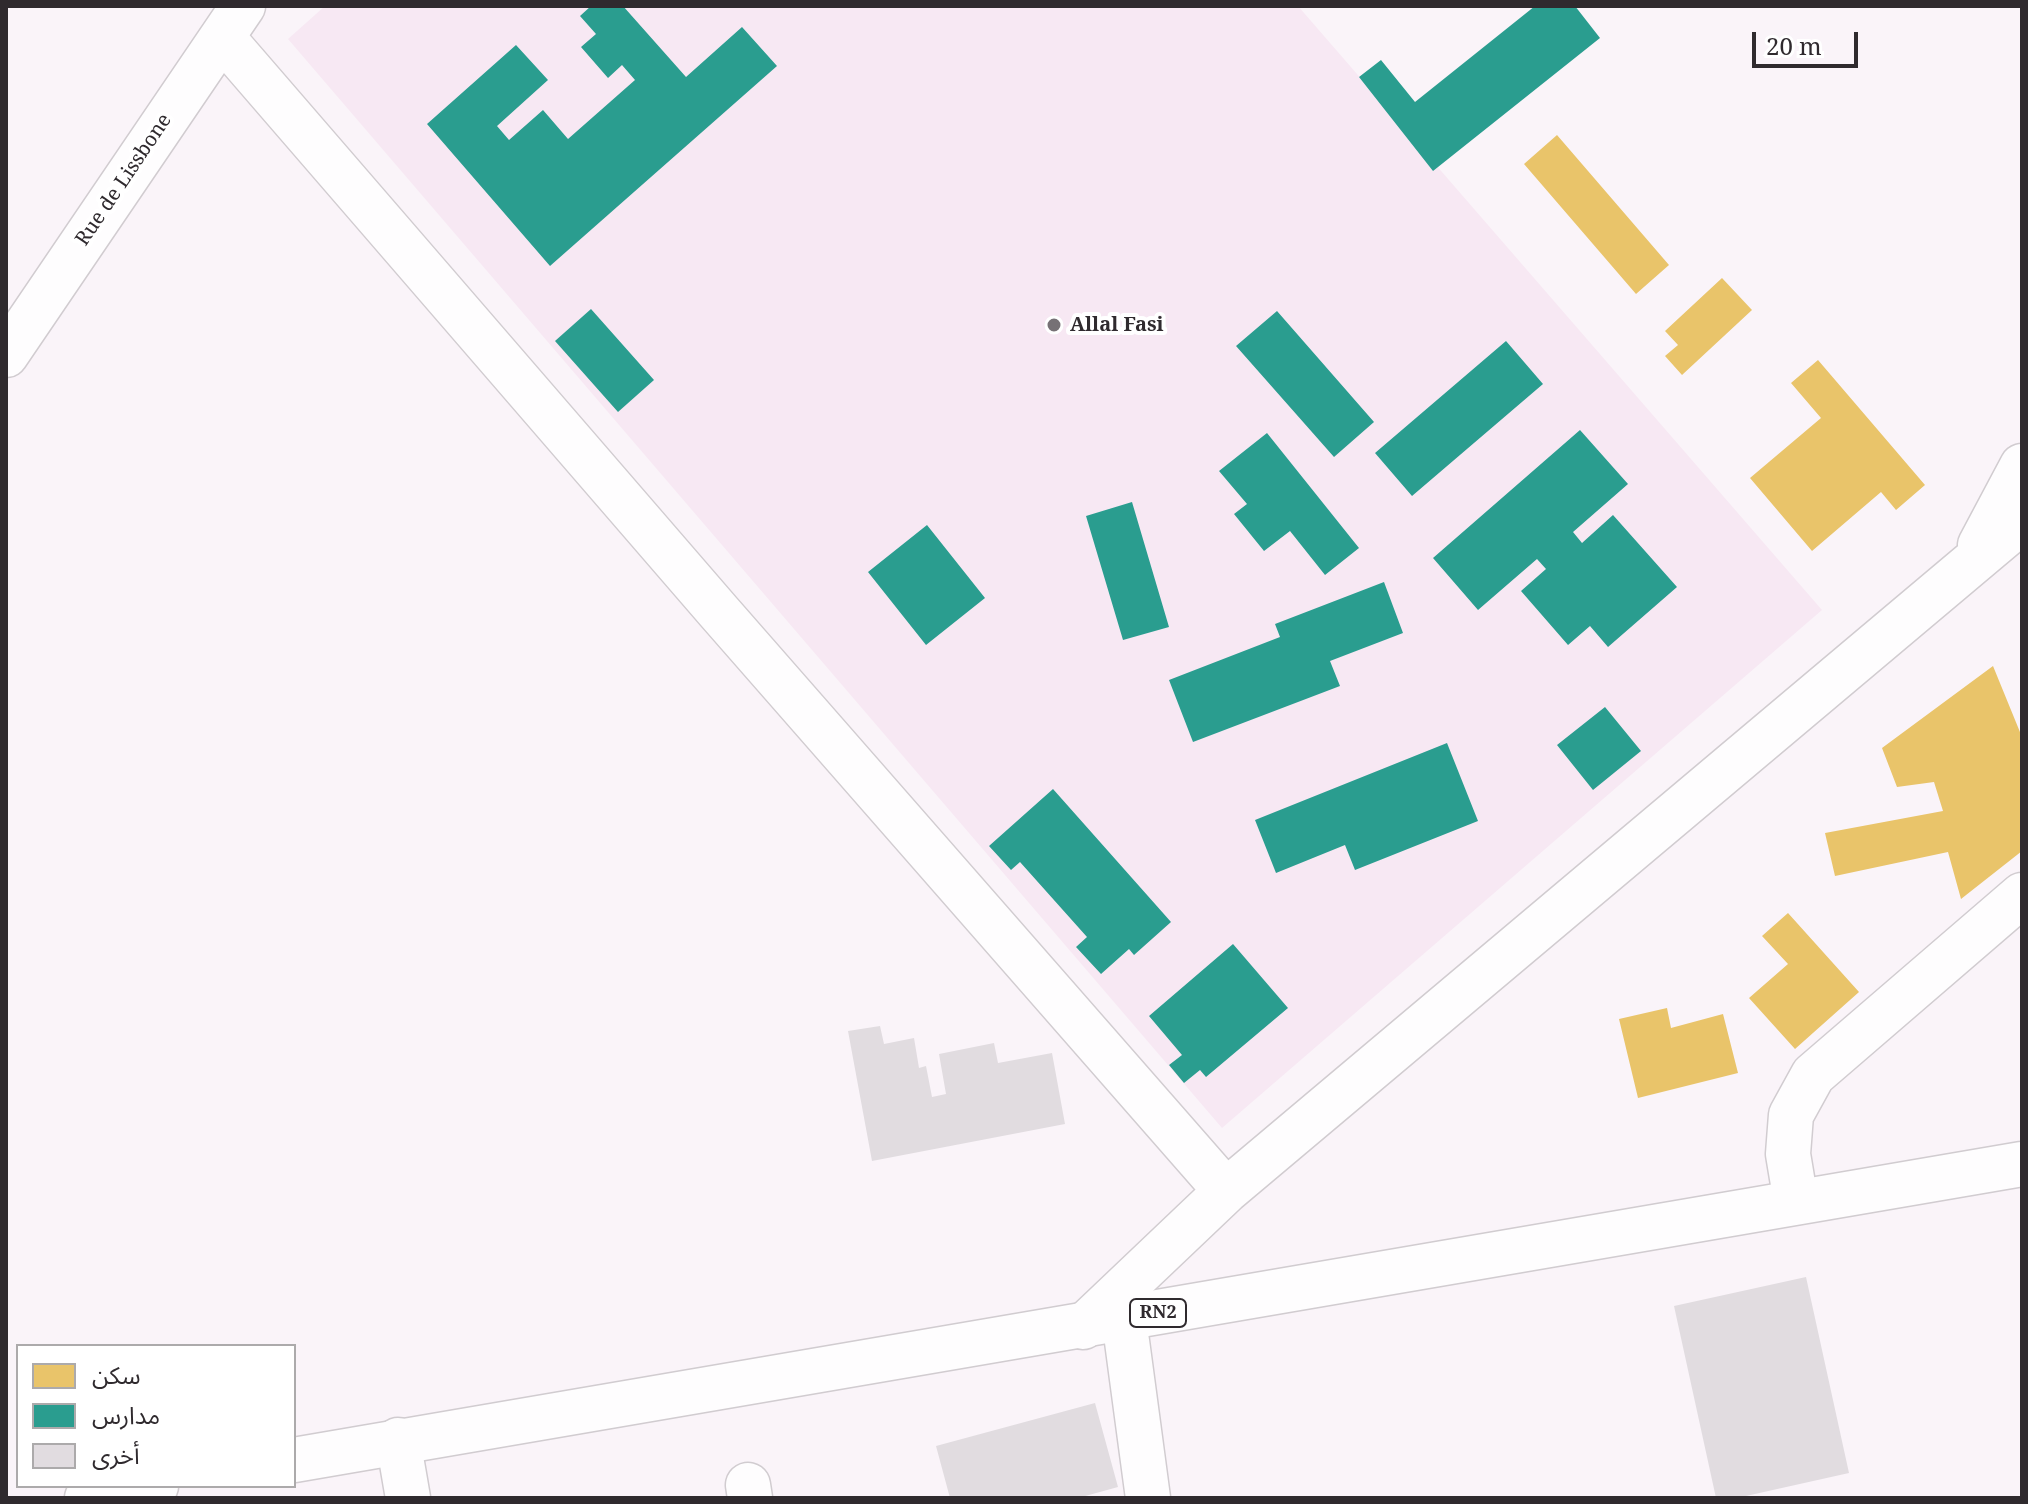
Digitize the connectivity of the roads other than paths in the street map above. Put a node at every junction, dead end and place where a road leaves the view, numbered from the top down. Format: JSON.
{"nodes":[{"id":1,"x":232,"y":22,"type":"edge"},
{"id":2,"x":6,"y":355,"type":"edge"},
{"id":3,"x":2022,"y":466,"type":"edge"},
{"id":4,"x":2022,"y":521,"type":"edge"},
{"id":5,"x":1969,"y":565,"type":"junction"},
{"id":6,"x":2022,"y":895,"type":"edge"},
{"id":7,"x":2022,"y":1164,"type":"edge"},
{"id":8,"x":1226,"y":1191,"type":"junction"},
{"id":9,"x":1796,"y":1202,"type":"junction"},
{"id":10,"x":1103,"y":1323,"type":"junction"},
{"id":11,"x":398,"y":1440,"type":"junction"},
{"id":12,"x":296,"y":1460,"type":"edge"},
{"id":13,"x":144,"y":1488,"type":"edge"},
{"id":14,"x":87,"y":1498,"type":"edge"},
{"id":15,"x":408,"y":1498,"type":"edge"},
{"id":16,"x":1148,"y":1498,"type":"edge"}],
"edges":[{"from":1,"to":2,"type":"main road","name":"Rue de Lissbone"},
{"from":1,"to":8,"type":"main road"},
{"from":3,"to":5,"type":"main road"},
{"from":4,"to":5,"type":"main road"},
{"from":5,"to":8,"type":"main road"},
{"from":6,"to":9,"type":"main road"},
{"from":7,"to":9,"type":"main road","number":"RN2"},
{"from":8,"to":10,"type":"main road"},
{"from":9,"to":10,"type":"main road","number":"RN2"},
{"from":10,"to":11,"type":"main road","number":"RN2"},
{"from":10,"to":16,"type":"main road"},
{"from":11,"to":12,"type":"main road","number":"RN2"},
{"from":11,"to":15,"type":"main road"},
{"from":13,"to":14,"type":"main road"}]}
